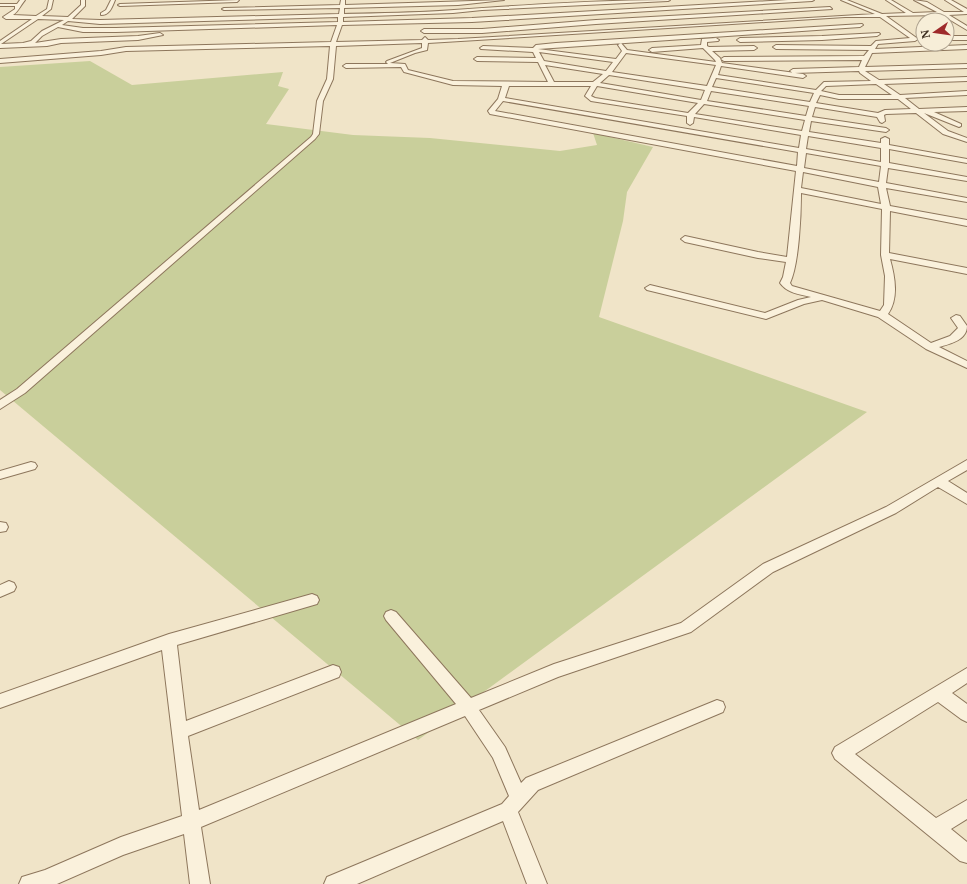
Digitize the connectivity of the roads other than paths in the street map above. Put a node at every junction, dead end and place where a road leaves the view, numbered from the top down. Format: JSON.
{"nodes":[{"id":1,"x":3,"y":0,"type":"edge"},
{"id":2,"x":51,"y":0,"type":"edge"},
{"id":3,"x":83,"y":0,"type":"edge"},
{"id":4,"x":113,"y":0,"type":"edge"},
{"id":5,"x":144,"y":0,"type":"edge"},
{"id":6,"x":265,"y":0,"type":"edge"},
{"id":7,"x":502,"y":0,"type":"edge"},
{"id":8,"x":572,"y":0,"type":"edge"},
{"id":9,"x":652,"y":0,"type":"edge"},
{"id":10,"x":668,"y":0,"type":"edge"},
{"id":11,"x":700,"y":0,"type":"edge"},
{"id":12,"x":812,"y":0,"type":"edge"},
{"id":13,"x":888,"y":0,"type":"edge"},
{"id":14,"x":916,"y":0,"type":"edge"},
{"id":15,"x":948,"y":0,"type":"edge"},
{"id":16,"x":177,"y":1,"type":"edge"},
{"id":17,"x":238,"y":1,"type":"edge"},
{"id":18,"x":245,"y":1,"type":"edge"},
{"id":19,"x":496,"y":1,"type":"edge"},
{"id":20,"x":845,"y":1,"type":"edge"},
{"id":21,"x":21,"y":2,"type":"edge"},
{"id":22,"x":186,"y":2,"type":"junction"},
{"id":23,"x":382,"y":2,"type":"edge"},
{"id":24,"x":422,"y":2,"type":"edge"},
{"id":25,"x":0,"y":3,"type":"edge"},
{"id":26,"x":342,"y":3,"type":"edge"},
{"id":27,"x":120,"y":5,"type":"dead end"},
{"id":28,"x":140,"y":5,"type":"junction"},
{"id":29,"x":577,"y":5,"type":"junction"},
{"id":30,"x":709,"y":6,"type":"junction"},
{"id":31,"x":260,"y":8,"type":"junction"},
{"id":32,"x":830,"y":8,"type":"junction"},
{"id":33,"x":220,"y":9,"type":"dead end"},
{"id":34,"x":500,"y":9,"type":"junction"},
{"id":35,"x":664,"y":9,"type":"junction"},
{"id":36,"x":941,"y":12,"type":"edge"},
{"id":37,"x":955,"y":12,"type":"edge"},
{"id":38,"x":967,"y":12,"type":"edge"},
{"id":39,"x":110,"y":13,"type":"dead end"},
{"id":40,"x":423,"y":13,"type":"junction"},
{"id":41,"x":585,"y":13,"type":"junction"},
{"id":42,"x":103,"y":14,"type":"junction"},
{"id":43,"x":382,"y":14,"type":"junction"},
{"id":44,"x":910,"y":14,"type":"junction"},
{"id":45,"x":915,"y":14,"type":"edge"},
{"id":46,"x":341,"y":15,"type":"junction"},
{"id":47,"x":878,"y":15,"type":"junction"},
{"id":48,"x":7,"y":16,"type":"junction"},
{"id":49,"x":674,"y":16,"type":"junction"},
{"id":50,"x":845,"y":16,"type":"junction"},
{"id":51,"x":255,"y":17,"type":"junction"},
{"id":52,"x":915,"y":17,"type":"edge"},
{"id":53,"x":36,"y":18,"type":"junction"},
{"id":54,"x":507,"y":18,"type":"junction"},
{"id":55,"x":69,"y":19,"type":"junction"},
{"id":56,"x":172,"y":19,"type":"junction"},
{"id":57,"x":0,"y":20,"type":"edge"},
{"id":58,"x":955,"y":20,"type":"edge"},
{"id":59,"x":423,"y":21,"type":"junction"},
{"id":60,"x":596,"y":22,"type":"junction"},
{"id":61,"x":340,"y":24,"type":"junction"},
{"id":62,"x":56,"y":25,"type":"junction"},
{"id":63,"x":860,"y":25,"type":"junction"},
{"id":64,"x":687,"y":26,"type":"junction"},
{"id":65,"x":168,"y":28,"type":"junction"},
{"id":66,"x":250,"y":28,"type":"junction"},
{"id":67,"x":525,"y":28,"type":"junction"},
{"id":68,"x":967,"y":28,"type":"edge"},
{"id":69,"x":424,"y":31,"type":"junction"},
{"id":70,"x":606,"y":31,"type":"junction"},
{"id":71,"x":877,"y":34,"type":"junction"},
{"id":72,"x":162,"y":35,"type":"junction"},
{"id":73,"x":698,"y":35,"type":"junction"},
{"id":74,"x":528,"y":37,"type":"junction"},
{"id":75,"x":955,"y":38,"type":"edge"},
{"id":76,"x":967,"y":38,"type":"edge"},
{"id":77,"x":915,"y":39,"type":"joint"},
{"id":78,"x":725,"y":40,"type":"dead end"},
{"id":79,"x":732,"y":40,"type":"dead end"},
{"id":80,"x":775,"y":40,"type":"junction"},
{"id":81,"x":886,"y":40,"type":"junction"},
{"id":82,"x":426,"y":42,"type":"junction"},
{"id":83,"x":619,"y":42,"type":"junction"},
{"id":84,"x":239,"y":43,"type":"junction"},
{"id":85,"x":0,"y":44,"type":"edge"},
{"id":86,"x":333,"y":44,"type":"junction"},
{"id":87,"x":705,"y":45,"type":"junction"},
{"id":88,"x":20,"y":46,"type":"junction"},
{"id":89,"x":772,"y":47,"type":"dead end"},
{"id":90,"x":785,"y":47,"type":"junction"},
{"id":91,"x":967,"y":47,"type":"edge"},
{"id":92,"x":151,"y":48,"type":"junction"},
{"id":93,"x":483,"y":48,"type":"dead end"},
{"id":94,"x":759,"y":48,"type":"dead end"},
{"id":95,"x":872,"y":49,"type":"junction"},
{"id":96,"x":535,"y":50,"type":"junction"},
{"id":97,"x":628,"y":51,"type":"junction"},
{"id":98,"x":865,"y":58,"type":"junction"},
{"id":99,"x":477,"y":59,"type":"dead end"},
{"id":100,"x":0,"y":61,"type":"edge"},
{"id":101,"x":617,"y":61,"type":"junction"},
{"id":102,"x":542,"y":62,"type":"junction"},
{"id":103,"x":719,"y":62,"type":"junction"},
{"id":104,"x":380,"y":65,"type":"junction"},
{"id":105,"x":346,"y":66,"type":"dead end"},
{"id":106,"x":967,"y":66,"type":"edge"},
{"id":107,"x":861,"y":69,"type":"junction"},
{"id":108,"x":772,"y":72,"type":"junction"},
{"id":109,"x":608,"y":73,"type":"junction"},
{"id":110,"x":714,"y":76,"type":"junction"},
{"id":111,"x":803,"y":76,"type":"dead end"},
{"id":112,"x":967,"y":79,"type":"edge"},
{"id":113,"x":877,"y":82,"type":"junction"},
{"id":114,"x":552,"y":84,"type":"junction"},
{"id":115,"x":595,"y":84,"type":"junction"},
{"id":116,"x":506,"y":85,"type":"junction"},
{"id":117,"x":708,"y":89,"type":"junction"},
{"id":118,"x":817,"y":92,"type":"junction"},
{"id":119,"x":967,"y":93,"type":"edge"},
{"id":120,"x":897,"y":96,"type":"junction"},
{"id":121,"x":501,"y":99,"type":"junction"},
{"id":122,"x":703,"y":102,"type":"junction"},
{"id":123,"x":812,"y":105,"type":"junction"},
{"id":124,"x":967,"y":109,"type":"edge"},
{"id":125,"x":921,"y":110,"type":"junction"},
{"id":126,"x":691,"y":115,"type":"junction"},
{"id":127,"x":880,"y":115,"type":"junction"},
{"id":128,"x":809,"y":118,"type":"junction"},
{"id":129,"x":959,"y":125,"type":"junction"},
{"id":130,"x":967,"y":125,"type":"edge"},
{"id":131,"x":936,"y":126,"type":"junction"},
{"id":132,"x":886,"y":130,"type":"junction"},
{"id":133,"x":806,"y":133,"type":"junction"},
{"id":134,"x":682,"y":139,"type":"junction"},
{"id":135,"x":967,"y":140,"type":"edge"},
{"id":136,"x":885,"y":146,"type":"junction"},
{"id":137,"x":802,"y":150,"type":"junction"},
{"id":138,"x":967,"y":161,"type":"edge"},
{"id":139,"x":885,"y":165,"type":"junction"},
{"id":140,"x":800,"y":169,"type":"junction"},
{"id":141,"x":967,"y":179,"type":"edge"},
{"id":142,"x":882,"y":185,"type":"junction"},
{"id":143,"x":797,"y":190,"type":"junction"},
{"id":144,"x":967,"y":200,"type":"edge"},
{"id":145,"x":886,"y":207,"type":"junction"},
{"id":146,"x":967,"y":223,"type":"edge"},
{"id":147,"x":685,"y":239,"type":"dead end"},
{"id":148,"x":885,"y":255,"type":"junction"},
{"id":149,"x":790,"y":260,"type":"junction"},
{"id":150,"x":967,"y":271,"type":"edge"},
{"id":151,"x":650,"y":288,"type":"dead end"},
{"id":152,"x":822,"y":297,"type":"junction"},
{"id":153,"x":882,"y":315,"type":"junction"},
{"id":154,"x":956,"y":318,"type":"dead end"},
{"id":155,"x":930,"y":347,"type":"junction"},
{"id":156,"x":967,"y":365,"type":"edge"},
{"id":157,"x":0,"y":405,"type":"edge"},
{"id":158,"x":967,"y":464,"type":"edge"},
{"id":159,"x":31,"y":466,"type":"dead end"},
{"id":160,"x":0,"y":474,"type":"edge"},
{"id":161,"x":938,"y":481,"type":"junction"},
{"id":162,"x":967,"y":499,"type":"edge"},
{"id":163,"x":312,"y":600,"type":"dead end"},
{"id":164,"x":391,"y":616,"type":"dead end"},
{"id":165,"x":169,"y":642,"type":"junction"},
{"id":166,"x":333,"y":672,"type":"dead end"},
{"id":167,"x":967,"y":675,"type":"edge"},
{"id":168,"x":939,"y":694,"type":"junction"},
{"id":169,"x":0,"y":701,"type":"edge"},
{"id":170,"x":468,"y":707,"type":"junction"},
{"id":171,"x":717,"y":707,"type":"dead end"},
{"id":172,"x":967,"y":714,"type":"edge"},
{"id":173,"x":179,"y":732,"type":"junction"},
{"id":174,"x":513,"y":803,"type":"junction"},
{"id":175,"x":967,"y":809,"type":"edge"},
{"id":176,"x":191,"y":822,"type":"junction"},
{"id":177,"x":936,"y":828,"type":"junction"},
{"id":178,"x":967,"y":854,"type":"edge"},
{"id":179,"x":29,"y":884,"type":"edge"},
{"id":180,"x":200,"y":884,"type":"edge"},
{"id":181,"x":334,"y":884,"type":"edge"},
{"id":182,"x":537,"y":884,"type":"edge"}],
"edges":[{"from":1,"to":25,"type":"street"},
{"from":2,"to":53,"type":"street"},
{"from":3,"to":55,"type":"street"},
{"from":4,"to":42,"type":"street"},
{"from":5,"to":28,"type":"street"},
{"from":6,"to":31,"type":"street"},
{"from":7,"to":19,"type":"street"},
{"from":8,"to":29,"type":"street"},
{"from":9,"to":10,"type":"street"},
{"from":9,"to":29,"type":"street"},
{"from":9,"to":35,"type":"street"},
{"from":11,"to":30,"type":"street"},
{"from":12,"to":30,"type":"street"},
{"from":13,"to":44,"type":"street"},
{"from":14,"to":36,"type":"street"},
{"from":15,"to":38,"type":"street"},
{"from":16,"to":22,"type":"street"},
{"from":16,"to":28,"type":"street"},
{"from":17,"to":18,"type":"street"},
{"from":17,"to":22,"type":"street"},
{"from":19,"to":24,"type":"street"},
{"from":19,"to":34,"type":"street"},
{"from":20,"to":32,"type":"street"},
{"from":20,"to":47,"type":"street"},
{"from":21,"to":25,"type":"street"},
{"from":21,"to":48,"type":"street"},
{"from":22,"to":56,"type":"street"},
{"from":23,"to":24,"type":"street"},
{"from":23,"to":26,"type":"street"},
{"from":23,"to":43,"type":"street"},
{"from":24,"to":40,"type":"street"},
{"from":26,"to":31,"type":"street"},
{"from":26,"to":46,"type":"street"},
{"from":27,"to":28,"type":"street"},
{"from":29,"to":34,"type":"street"},
{"from":29,"to":41,"type":"street"},
{"from":30,"to":35,"type":"street"},
{"from":31,"to":33,"type":"street"},
{"from":31,"to":51,"type":"street"},
{"from":32,"to":49,"type":"street"},
{"from":32,"to":50,"type":"street"},
{"from":34,"to":40,"type":"street"},
{"from":34,"to":54,"type":"street"},
{"from":35,"to":41,"type":"street"},
{"from":35,"to":49,"type":"street"},
{"from":37,"to":38,"type":"street"},
{"from":38,"to":84,"type":"street"},
{"from":39,"to":42,"type":"street"},
{"from":40,"to":43,"type":"street"},
{"from":40,"to":59,"type":"street"},
{"from":41,"to":54,"type":"street"},
{"from":41,"to":60,"type":"street"},
{"from":42,"to":55,"type":"street"},
{"from":43,"to":46,"type":"street"},
{"from":44,"to":45,"type":"street"},
{"from":44,"to":47,"type":"street"},
{"from":44,"to":52,"type":"street"},
{"from":46,"to":51,"type":"street"},
{"from":46,"to":61,"type":"street"},
{"from":47,"to":50,"type":"street"},
{"from":47,"to":77,"type":"street"},
{"from":48,"to":53,"type":"street"},
{"from":48,"to":57,"type":"street"},
{"from":49,"to":60,"type":"street"},
{"from":49,"to":64,"type":"street"},
{"from":50,"to":63,"type":"street"},
{"from":50,"to":64,"type":"street"},
{"from":51,"to":56,"type":"street"},
{"from":51,"to":66,"type":"street"},
{"from":53,"to":55,"type":"street"},
{"from":53,"to":85,"type":"street"},
{"from":54,"to":59,"type":"street"},
{"from":55,"to":56,"type":"street"},
{"from":55,"to":62,"type":"street"},
{"from":56,"to":65,"type":"street"},
{"from":58,"to":68,"type":"street"},
{"from":59,"to":61,"type":"street"},
{"from":59,"to":69,"type":"street"},
{"from":60,"to":67,"type":"street"},
{"from":60,"to":70,"type":"street"},
{"from":61,"to":66,"type":"street"},
{"from":61,"to":86,"type":"street"},
{"from":62,"to":65,"type":"street"},
{"from":62,"to":88,"type":"street"},
{"from":63,"to":71,"type":"street"},
{"from":63,"to":73,"type":"street"},
{"from":64,"to":70,"type":"street"},
{"from":64,"to":73,"type":"street"},
{"from":65,"to":66,"type":"street"},
{"from":65,"to":72,"type":"street"},
{"from":67,"to":69,"type":"street"},
{"from":67,"to":74,"type":"street"},
{"from":69,"to":82,"type":"street"},
{"from":70,"to":74,"type":"street"},
{"from":70,"to":83,"type":"street"},
{"from":71,"to":80,"type":"street"},
{"from":71,"to":81,"type":"street"},
{"from":72,"to":88,"type":"street"},
{"from":72,"to":92,"type":"street"},
{"from":73,"to":83,"type":"street"},
{"from":73,"to":87,"type":"street"},
{"from":74,"to":82,"type":"street"},
{"from":75,"to":76,"type":"street"},
{"from":77,"to":81,"type":"street"},
{"from":78,"to":87,"type":"street"},
{"from":79,"to":80,"type":"street"},
{"from":80,"to":90,"type":"street"},
{"from":81,"to":95,"type":"street"},
{"from":82,"to":86,"type":"street"},
{"from":82,"to":104,"type":"street"},
{"from":83,"to":96,"type":"street"},
{"from":83,"to":97,"type":"street"},
{"from":84,"to":86,"type":"street"},
{"from":84,"to":92,"type":"street"},
{"from":85,"to":88,"type":"street"},
{"from":86,"to":157,"type":"street"},
{"from":87,"to":94,"type":"street"},
{"from":87,"to":97,"type":"street"},
{"from":87,"to":103,"type":"street"},
{"from":89,"to":90,"type":"street"},
{"from":90,"to":95,"type":"street"},
{"from":91,"to":95,"type":"street"},
{"from":92,"to":100,"type":"street"},
{"from":93,"to":96,"type":"street"},
{"from":95,"to":98,"type":"street"},
{"from":96,"to":101,"type":"street"},
{"from":96,"to":102,"type":"street"},
{"from":97,"to":101,"type":"street"},
{"from":97,"to":103,"type":"street"},
{"from":98,"to":103,"type":"street"},
{"from":98,"to":107,"type":"street"},
{"from":99,"to":102,"type":"street"},
{"from":101,"to":109,"type":"street"},
{"from":102,"to":109,"type":"street"},
{"from":102,"to":114,"type":"street"},
{"from":103,"to":108,"type":"street"},
{"from":103,"to":110,"type":"street"},
{"from":104,"to":105,"type":"street"},
{"from":104,"to":116,"type":"street"},
{"from":106,"to":107,"type":"street"},
{"from":107,"to":108,"type":"street"},
{"from":107,"to":113,"type":"street"},
{"from":108,"to":111,"type":"street"},
{"from":109,"to":115,"type":"street"},
{"from":109,"to":117,"type":"street"},
{"from":110,"to":117,"type":"street"},
{"from":110,"to":118,"type":"street"},
{"from":112,"to":113,"type":"street"},
{"from":113,"to":118,"type":"street"},
{"from":113,"to":120,"type":"street"},
{"from":114,"to":115,"type":"street"},
{"from":114,"to":116,"type":"street"},
{"from":115,"to":122,"type":"street"},
{"from":115,"to":126,"type":"street"},
{"from":116,"to":121,"type":"street"},
{"from":117,"to":122,"type":"street"},
{"from":117,"to":123,"type":"street"},
{"from":118,"to":120,"type":"street"},
{"from":118,"to":123,"type":"street"},
{"from":119,"to":120,"type":"street"},
{"from":120,"to":125,"type":"street"},
{"from":121,"to":134,"type":"street"},
{"from":121,"to":134,"type":"street"},
{"from":122,"to":126,"type":"street"},
{"from":122,"to":128,"type":"street"},
{"from":123,"to":127,"type":"street"},
{"from":123,"to":128,"type":"street"},
{"from":124,"to":125,"type":"street"},
{"from":125,"to":127,"type":"street"},
{"from":125,"to":129,"type":"street"},
{"from":125,"to":131,"type":"street"},
{"from":126,"to":133,"type":"street"},
{"from":126,"to":134,"type":"street"},
{"from":127,"to":132,"type":"street"},
{"from":128,"to":132,"type":"street"},
{"from":128,"to":133,"type":"street"},
{"from":129,"to":130,"type":"street"},
{"from":129,"to":131,"type":"street"},
{"from":131,"to":135,"type":"street"},
{"from":132,"to":136,"type":"street"},
{"from":133,"to":136,"type":"street"},
{"from":133,"to":137,"type":"street"},
{"from":134,"to":137,"type":"street"},
{"from":134,"to":140,"type":"street"},
{"from":136,"to":138,"type":"street"},
{"from":136,"to":139,"type":"street"},
{"from":137,"to":139,"type":"street"},
{"from":137,"to":140,"type":"street"},
{"from":139,"to":141,"type":"street"},
{"from":139,"to":142,"type":"street"},
{"from":140,"to":142,"type":"street"},
{"from":140,"to":143,"type":"street"},
{"from":142,"to":144,"type":"street"},
{"from":142,"to":145,"type":"street"},
{"from":143,"to":145,"type":"street"},
{"from":143,"to":149,"type":"street"},
{"from":145,"to":146,"type":"street"},
{"from":145,"to":148,"type":"street"},
{"from":147,"to":149,"type":"street"},
{"from":148,"to":150,"type":"street"},
{"from":148,"to":153,"type":"street"},
{"from":149,"to":152,"type":"street"},
{"from":151,"to":152,"type":"street"},
{"from":152,"to":153,"type":"street"},
{"from":153,"to":155,"type":"street"},
{"from":154,"to":155,"type":"street"},
{"from":155,"to":156,"type":"street"},
{"from":158,"to":161,"type":"street"},
{"from":159,"to":160,"type":"street"},
{"from":161,"to":162,"type":"street"},
{"from":161,"to":170,"type":"street"},
{"from":163,"to":165,"type":"street"},
{"from":164,"to":170,"type":"street"},
{"from":165,"to":169,"type":"street"},
{"from":165,"to":173,"type":"street"},
{"from":166,"to":173,"type":"street"},
{"from":167,"to":168,"type":"street"},
{"from":168,"to":172,"type":"street"},
{"from":168,"to":177,"type":"street"},
{"from":170,"to":174,"type":"street"},
{"from":170,"to":176,"type":"street"},
{"from":171,"to":174,"type":"street"},
{"from":173,"to":176,"type":"street"},
{"from":174,"to":181,"type":"street"},
{"from":174,"to":182,"type":"street"},
{"from":175,"to":177,"type":"street"},
{"from":176,"to":179,"type":"street"},
{"from":176,"to":180,"type":"street"},
{"from":177,"to":178,"type":"street"}]}
